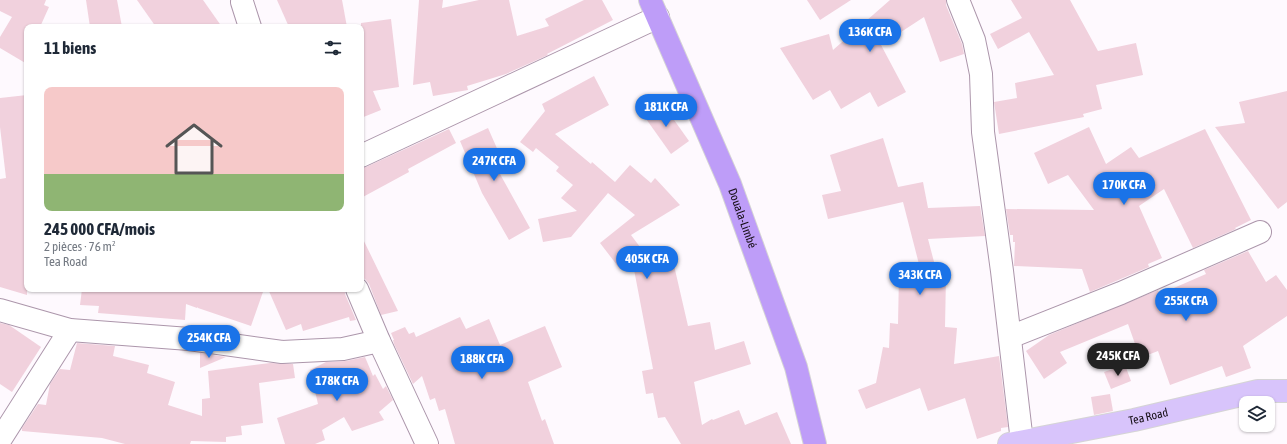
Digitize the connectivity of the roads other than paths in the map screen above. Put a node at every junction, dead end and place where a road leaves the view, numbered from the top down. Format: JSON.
{"nodes":[{"id":1,"x":958,"y":0,"type":"edge"},
{"id":2,"x":242,"y":2,"type":"dead end"},
{"id":3,"x":654,"y":8,"type":"edge"},
{"id":4,"x":249,"y":24,"type":"edge"},
{"id":5,"x":364,"y":154,"type":"edge"},
{"id":6,"x":1260,"y":232,"type":"dead end"},
{"id":7,"x":358,"y":292,"type":"edge"},
{"id":8,"x":0,"y":310,"type":"edge"},
{"id":9,"x":70,"y":330,"type":"junction"},
{"id":10,"x":1010,"y":337,"type":"junction"},
{"id":11,"x":379,"y":342,"type":"junction"},
{"id":12,"x":1287,"y":391,"type":"edge"},
{"id":13,"x":0,"y":440,"type":"edge"},
{"id":14,"x":1016,"y":443,"type":"edge"},
{"id":15,"x":427,"y":444,"type":"edge"},
{"id":16,"x":815,"y":444,"type":"edge"}],
"edges":[{"from":1,"to":10,"type":"street"},
{"from":2,"to":4,"type":"street"},
{"from":3,"to":5,"type":"street"},
{"from":3,"to":16,"type":"highway","name":"Douala-Limbé"},
{"from":6,"to":10,"type":"street"},
{"from":7,"to":11,"type":"street"},
{"from":8,"to":9,"type":"street"},
{"from":9,"to":11,"type":"street"},
{"from":9,"to":13,"type":"street"},
{"from":10,"to":14,"type":"street"},
{"from":11,"to":15,"type":"street"},
{"from":12,"to":14,"type":"main road","name":"Tea Road"}]}
